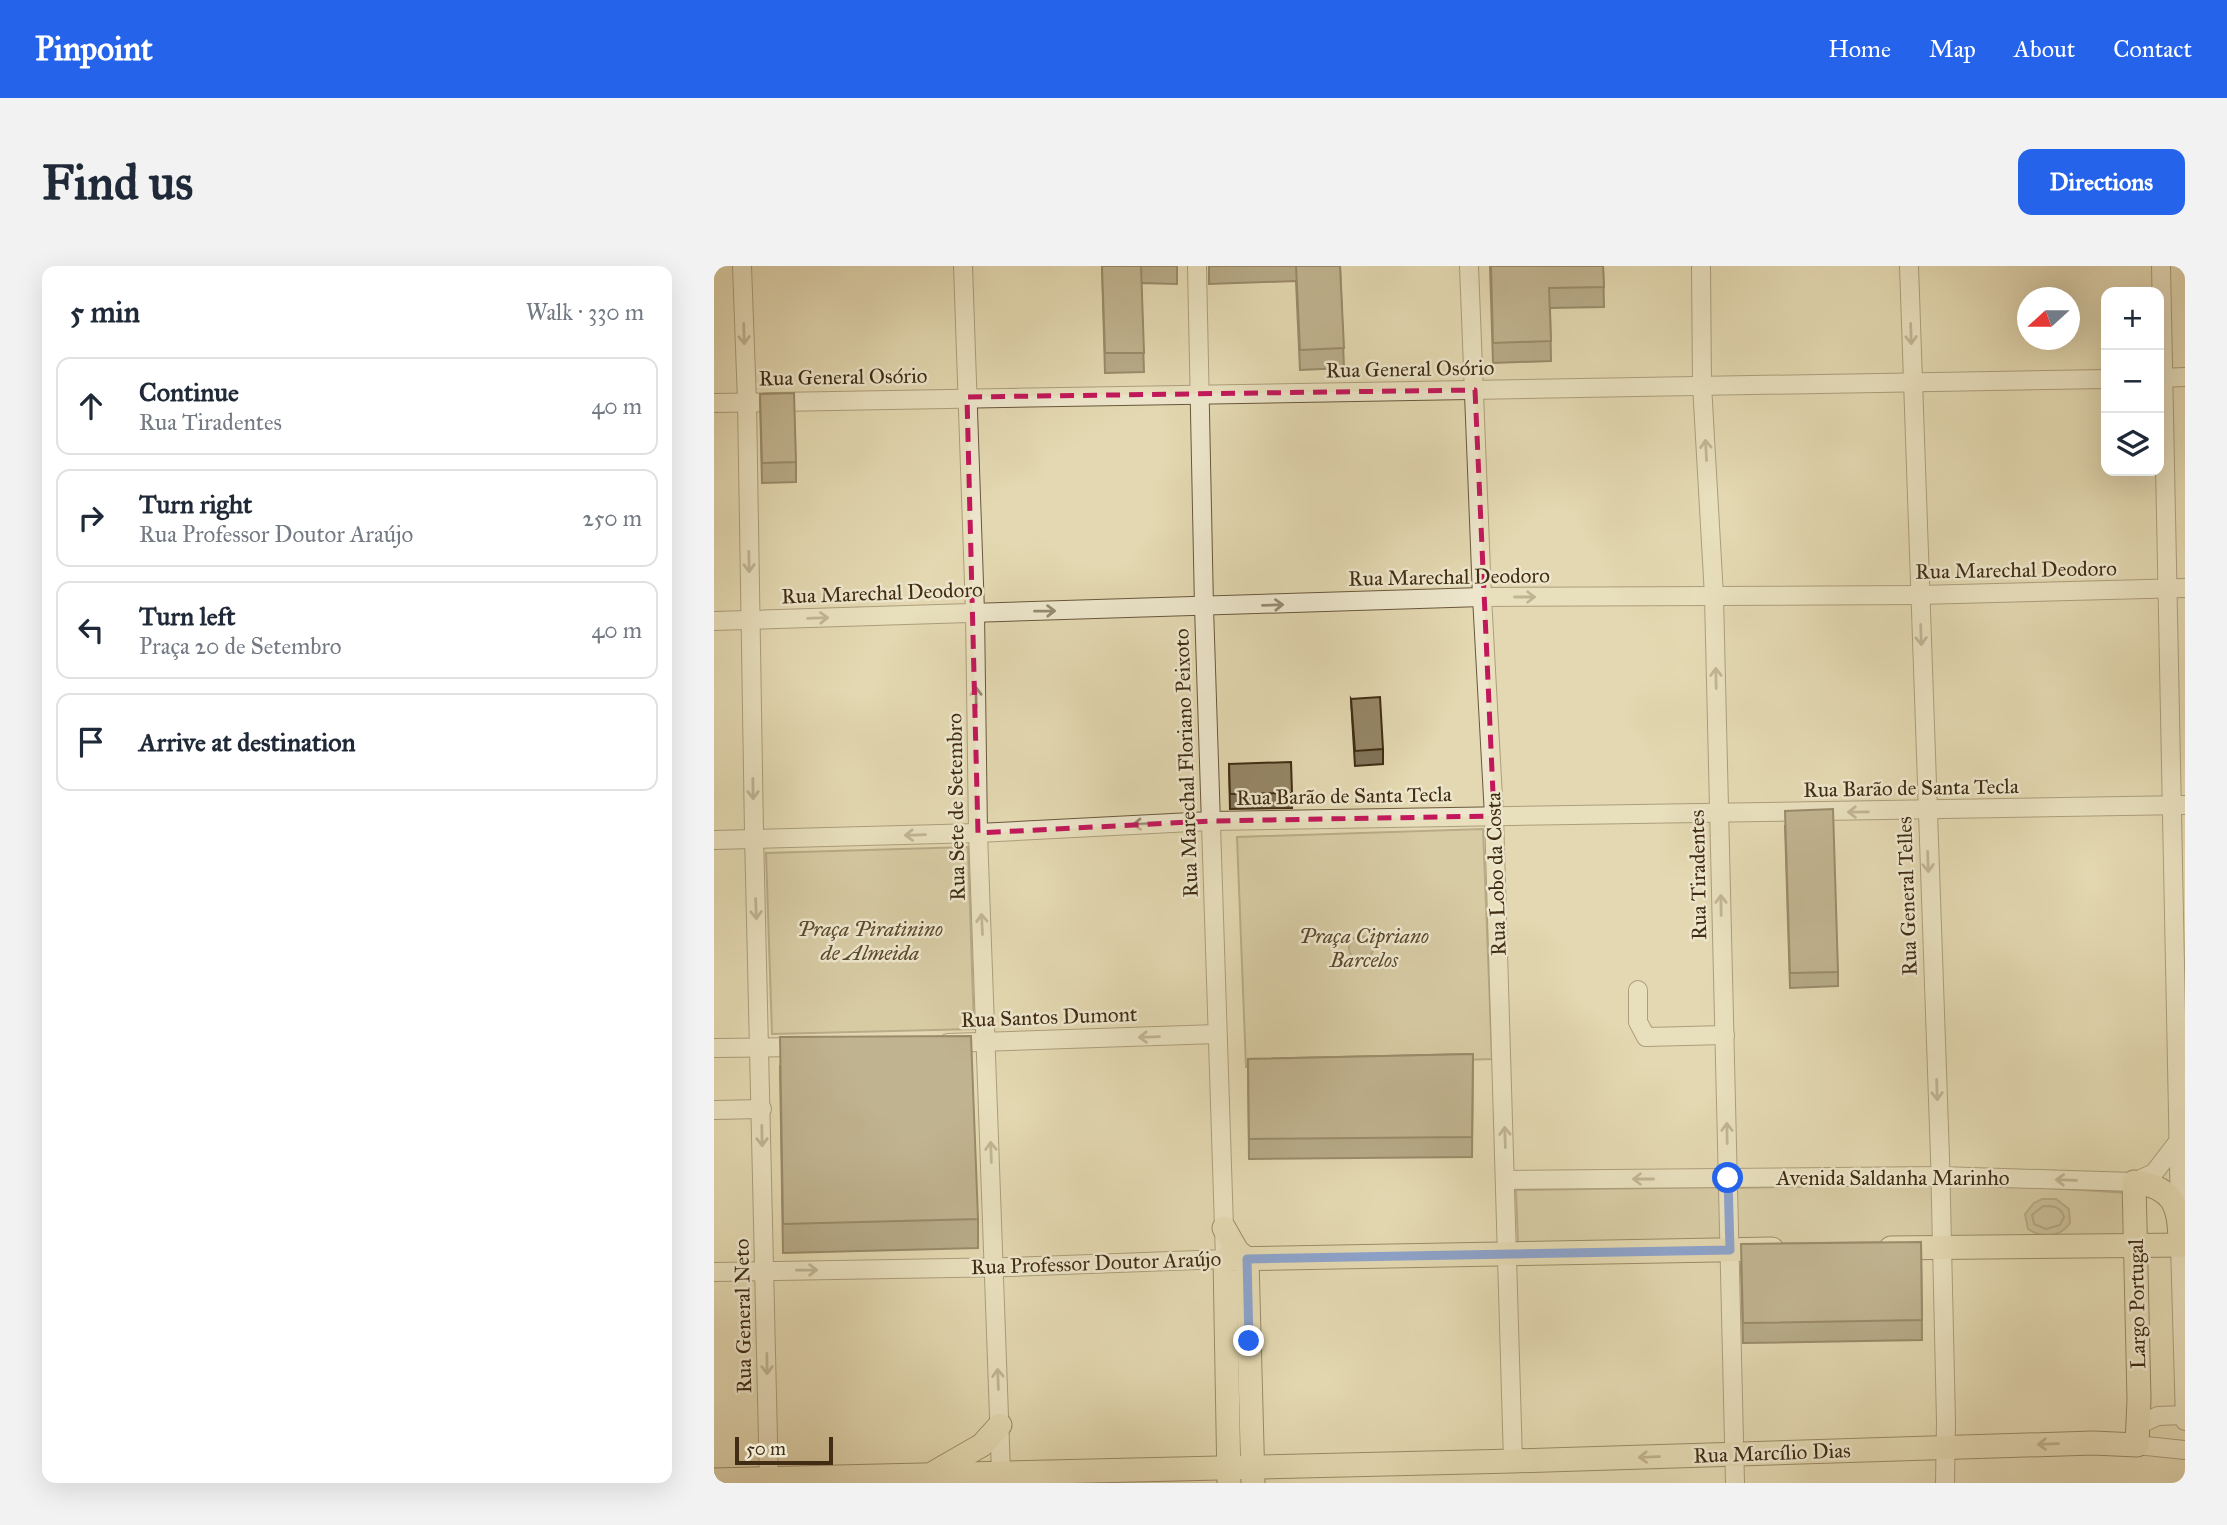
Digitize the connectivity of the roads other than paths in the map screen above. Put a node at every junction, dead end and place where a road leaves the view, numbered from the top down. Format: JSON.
{"nodes":[{"id":1,"x":742,"y":266,"type":"edge"},
{"id":2,"x":963,"y":266,"type":"edge"},
{"id":3,"x":1198,"y":266,"type":"edge"},
{"id":4,"x":1469,"y":266,"type":"edge"},
{"id":5,"x":1701,"y":266,"type":"edge"},
{"id":6,"x":1909,"y":266,"type":"edge"},
{"id":7,"x":2161,"y":266,"type":"edge"},
{"id":8,"x":2161,"y":350,"type":"edge"},
{"id":9,"x":2185,"y":377,"type":"edge"},
{"id":10,"x":2164,"y":378,"type":"edge"},
{"id":11,"x":2101,"y":379,"type":"edge"},
{"id":12,"x":1912,"y":383,"type":"junction"},
{"id":13,"x":1702,"y":385,"type":"junction"},
{"id":14,"x":1475,"y":390,"type":"junction"},
{"id":15,"x":1199,"y":396,"type":"junction"},
{"id":16,"x":967,"y":397,"type":"junction"},
{"id":17,"x":747,"y":402,"type":"junction"},
{"id":18,"x":714,"y":403,"type":"edge"},
{"id":19,"x":2164,"y":413,"type":"edge"},
{"id":20,"x":2177,"y":589,"type":"edge"},
{"id":21,"x":1919,"y":595,"type":"junction"},
{"id":22,"x":1714,"y":596,"type":"junction"},
{"id":23,"x":1482,"y":597,"type":"junction"},
{"id":24,"x":1204,"y":607,"type":"junction"},
{"id":25,"x":975,"y":612,"type":"junction"},
{"id":26,"x":750,"y":620,"type":"junction"},
{"id":27,"x":714,"y":621,"type":"edge"},
{"id":28,"x":2179,"y":805,"type":"edge"},
{"id":29,"x":1926,"y":811,"type":"junction"},
{"id":30,"x":1719,"y":814,"type":"junction"},
{"id":31,"x":1494,"y":816,"type":"junction"},
{"id":32,"x":1211,"y":821,"type":"junction"},
{"id":33,"x":978,"y":833,"type":"junction"},
{"id":34,"x":714,"y":840,"type":"edge"},
{"id":35,"x":754,"y":841,"type":"junction"},
{"id":36,"x":1638,"y":990,"type":"dead end"},
{"id":37,"x":1217,"y":1034,"type":"junction"},
{"id":38,"x":1725,"y":1035,"type":"junction"},
{"id":39,"x":987,"y":1042,"type":"junction"},
{"id":40,"x":933,"y":1044,"type":"edge"},
{"id":41,"x":825,"y":1046,"type":"edge"},
{"id":42,"x":714,"y":1048,"type":"edge"},
{"id":43,"x":761,"y":1048,"type":"junction"},
{"id":44,"x":762,"y":1109,"type":"junction"},
{"id":45,"x":714,"y":1110,"type":"edge"},
{"id":46,"x":2177,"y":1143,"type":"junction"},
{"id":47,"x":1940,"y":1176,"type":"junction"},
{"id":48,"x":1728,"y":1178,"type":"junction"},
{"id":49,"x":1506,"y":1180,"type":"junction"},
{"id":50,"x":2134,"y":1182,"type":"junction"},
{"id":51,"x":2180,"y":1216,"type":"junction"},
{"id":52,"x":1224,"y":1228,"type":"joint"},
{"id":53,"x":2183,"y":1245,"type":"edge"},
{"id":54,"x":2137,"y":1246,"type":"junction"},
{"id":55,"x":1876,"y":1248,"type":"edge"},
{"id":56,"x":1942,"y":1248,"type":"junction"},
{"id":57,"x":1796,"y":1249,"type":"edge"},
{"id":58,"x":1730,"y":1250,"type":"junction"},
{"id":59,"x":1508,"y":1254,"type":"junction"},
{"id":60,"x":1236,"y":1259,"type":"junction"},
{"id":61,"x":995,"y":1267,"type":"junction"},
{"id":62,"x":765,"y":1270,"type":"junction"},
{"id":63,"x":714,"y":1272,"type":"edge"},
{"id":64,"x":2185,"y":1415,"type":"edge"},
{"id":65,"x":2185,"y":1421,"type":"edge"},
{"id":66,"x":1000,"y":1425,"type":"junction"},
{"id":67,"x":2130,"y":1438,"type":"junction"},
{"id":68,"x":1945,"y":1448,"type":"junction"},
{"id":69,"x":2185,"y":1451,"type":"edge"},
{"id":70,"x":1734,"y":1454,"type":"junction"},
{"id":71,"x":1001,"y":1472,"type":"junction"},
{"id":72,"x":1513,"y":1472,"type":"edge"},
{"id":73,"x":932,"y":1474,"type":"junction"},
{"id":74,"x":1252,"y":1474,"type":"edge"},
{"id":75,"x":1229,"y":1475,"type":"edge"},
{"id":76,"x":714,"y":1480,"type":"edge"},
{"id":77,"x":769,"y":1481,"type":"edge"},
{"id":78,"x":1735,"y":1483,"type":"edge"},
{"id":79,"x":1945,"y":1483,"type":"edge"}],
"edges":[{"from":1,"to":17,"type":"street","name":"Rua General Neto","one_way":true},
{"from":2,"to":16,"type":"street","name":"Rua Sete de Setembro"},
{"from":3,"to":15,"type":"street","name":"Rua Marechal Floriano Peixoto"},
{"from":4,"to":14,"type":"street","name":"Rua Lobo da Costa"},
{"from":5,"to":13,"type":"street","name":"Rua Tiradentes"},
{"from":6,"to":12,"type":"street","name":"Rua General Telles","one_way":true},
{"from":7,"to":8,"type":"street"},
{"from":9,"to":10,"type":"street"},
{"from":11,"to":12,"type":"street","name":"Rua General Osório"},
{"from":12,"to":13,"type":"street","name":"Rua General Osório"},
{"from":12,"to":21,"type":"street","name":"Rua General Telles"},
{"from":13,"to":14,"type":"street","name":"Rua General Osório"},
{"from":22,"to":13,"type":"street","name":"Rua Tiradentes","one_way":true},
{"from":14,"to":15,"type":"street","name":"Rua General Osório"},
{"from":14,"to":23,"type":"street","name":"Rua Lobo da Costa"},
{"from":15,"to":16,"type":"street","name":"Rua General Osório"},
{"from":15,"to":24,"type":"street","name":"Rua Marechal Floriano Peixoto"},
{"from":16,"to":17,"type":"street","name":"Rua General Osório"},
{"from":16,"to":25,"type":"street","name":"Rua Sete de Setembro"},
{"from":17,"to":18,"type":"street","name":"Rua General Osório"},
{"from":17,"to":26,"type":"street","name":"Rua General Neto","one_way":true},
{"from":19,"to":20,"type":"street"},
{"from":20,"to":21,"type":"street","name":"Rua Marechal Deodoro"},
{"from":20,"to":28,"type":"street"},
{"from":21,"to":22,"type":"street","name":"Rua Marechal Deodoro"},
{"from":21,"to":29,"type":"street","name":"Rua General Telles","one_way":true},
{"from":23,"to":22,"type":"street","name":"Rua Marechal Deodoro","one_way":true},
{"from":30,"to":22,"type":"street","name":"Rua Tiradentes","one_way":true},
{"from":24,"to":23,"type":"street","name":"Rua Marechal Deodoro","one_way":true},
{"from":23,"to":31,"type":"street","name":"Rua Lobo da Costa"},
{"from":25,"to":24,"type":"street","name":"Rua Marechal Deodoro","one_way":true},
{"from":24,"to":32,"type":"street","name":"Rua Marechal Floriano Peixoto"},
{"from":26,"to":25,"type":"street","name":"Rua Marechal Deodoro","one_way":true},
{"from":33,"to":25,"type":"street","name":"Rua Sete de Setembro","one_way":true},
{"from":26,"to":27,"type":"street","name":"Rua Marechal Deodoro"},
{"from":26,"to":35,"type":"street","name":"Rua General Neto","one_way":true},
{"from":28,"to":29,"type":"street","name":"Rua Barão de Santa Tecla"},
{"from":28,"to":46,"type":"street"},
{"from":29,"to":30,"type":"street","name":"Rua Barão de Santa Tecla","one_way":true},
{"from":29,"to":47,"type":"street","name":"Rua General Telles","one_way":true},
{"from":30,"to":31,"type":"street","name":"Rua Barão de Santa Tecla"},
{"from":38,"to":30,"type":"street","name":"Rua Tiradentes","one_way":true},
{"from":31,"to":32,"type":"street","name":"Rua Barão de Santa Tecla"},
{"from":49,"to":31,"type":"street","name":"Rua Lobo da Costa","one_way":true},
{"from":32,"to":33,"type":"street","name":"Rua Barão de Santa Tecla","one_way":true},
{"from":32,"to":37,"type":"street","name":"Rua Marechal Floriano Peixoto"},
{"from":33,"to":35,"type":"street","name":"Rua Barão de Santa Tecla","one_way":true},
{"from":39,"to":33,"type":"street","name":"Rua Sete de Setembro","one_way":true},
{"from":34,"to":35,"type":"street","name":"Rua Barão de Santa Tecla"},
{"from":35,"to":43,"type":"street","name":"Rua General Neto","one_way":true},
{"from":36,"to":38,"type":"street"},
{"from":37,"to":39,"type":"street","name":"Rua Santos Dumont","one_way":true},
{"from":37,"to":52,"type":"street","name":"Rua Marechal Floriano Peixoto"},
{"from":48,"to":38,"type":"street","name":"Rua Tiradentes","one_way":true},
{"from":39,"to":40,"type":"street","name":"Rua Santos Dumont"},
{"from":61,"to":39,"type":"street","name":"Rua Sete de Setembro","one_way":true},
{"from":41,"to":43,"type":"street"},
{"from":42,"to":43,"type":"street"},
{"from":43,"to":44,"type":"street","name":"Rua General Neto"},
{"from":44,"to":45,"type":"street"},
{"from":44,"to":62,"type":"street","name":"Rua General Neto","one_way":true},
{"from":46,"to":50,"type":"street"},
{"from":46,"to":51,"type":"street"},
{"from":47,"to":48,"type":"street","name":"Avenida Saldanha Marinho"},
{"from":50,"to":47,"type":"street","name":"Avenida Saldanha Marinho","one_way":true},
{"from":47,"to":56,"type":"street","name":"Rua General Telles"},
{"from":48,"to":49,"type":"street","name":"Avenida Saldanha Marinho","one_way":true},
{"from":48,"to":58,"type":"street","name":"Rua Tiradentes"},
{"from":49,"to":59,"type":"street","name":"Rua Lobo da Costa"},
{"from":50,"to":51,"type":"main road","name":"Avenida Saldanha Marinho"},
{"from":50,"to":54,"type":"main road","name":"Largo Portugal"},
{"from":51,"to":53,"type":"main road"},
{"from":52,"to":60,"type":"main road"},
{"from":53,"to":54,"type":"main road"},
{"from":53,"to":64,"type":"street"},
{"from":54,"to":56,"type":"main road"},
{"from":54,"to":67,"type":"main road","name":"Largo Portugal"},
{"from":55,"to":56,"type":"main road"},
{"from":56,"to":68,"type":"street","name":"Rua General Telles"},
{"from":57,"to":58,"type":"main road"},
{"from":58,"to":59,"type":"main road","name":"Rua Professor Doutor Araújo"},
{"from":58,"to":70,"type":"street","name":"Rua Tiradentes"},
{"from":59,"to":60,"type":"main road","name":"Rua Professor Doutor Araújo"},
{"from":59,"to":72,"type":"street","name":"Rua Lobo da Costa"},
{"from":60,"to":61,"type":"street","name":"Rua Professor Doutor Araújo"},
{"from":60,"to":74,"type":"main road"},
{"from":60,"to":75,"type":"main road"},
{"from":62,"to":61,"type":"street","name":"Rua Professor Doutor Araújo","one_way":true},
{"from":66,"to":61,"type":"street","name":"Rua Sete de Setembro","one_way":true},
{"from":62,"to":63,"type":"street","name":"Rua Professor Doutor Araújo"},
{"from":62,"to":77,"type":"street","name":"Rua General Neto","one_way":true},
{"from":64,"to":65,"type":"street"},
{"from":64,"to":67,"type":"street"},
{"from":66,"to":71,"type":"street","name":"Rua Sete de Setembro"},
{"from":66,"to":73,"type":"main road"},
{"from":67,"to":68,"type":"main road","name":"Rua Marcílio Dias","one_way":true},
{"from":67,"to":69,"type":"street"},
{"from":68,"to":70,"type":"main road","name":"Rua Marcílio Dias"},
{"from":68,"to":79,"type":"street","name":"Rua General Telles"},
{"from":70,"to":72,"type":"main road","name":"Rua Marcílio Dias","one_way":true},
{"from":70,"to":78,"type":"street","name":"Rua Tiradentes"},
{"from":71,"to":73,"type":"main road","name":"Rua Marcílio Dias"},
{"from":71,"to":75,"type":"main road","name":"Rua Marcílio Dias"},
{"from":72,"to":74,"type":"main road","name":"Rua Marcílio Dias"},
{"from":73,"to":77,"type":"main road","name":"Rua Marcílio Dias"},
{"from":74,"to":75,"type":"main road","name":"Rua Marcílio Dias"},
{"from":76,"to":77,"type":"main road","name":"Rua Marcílio Dias"}]}
